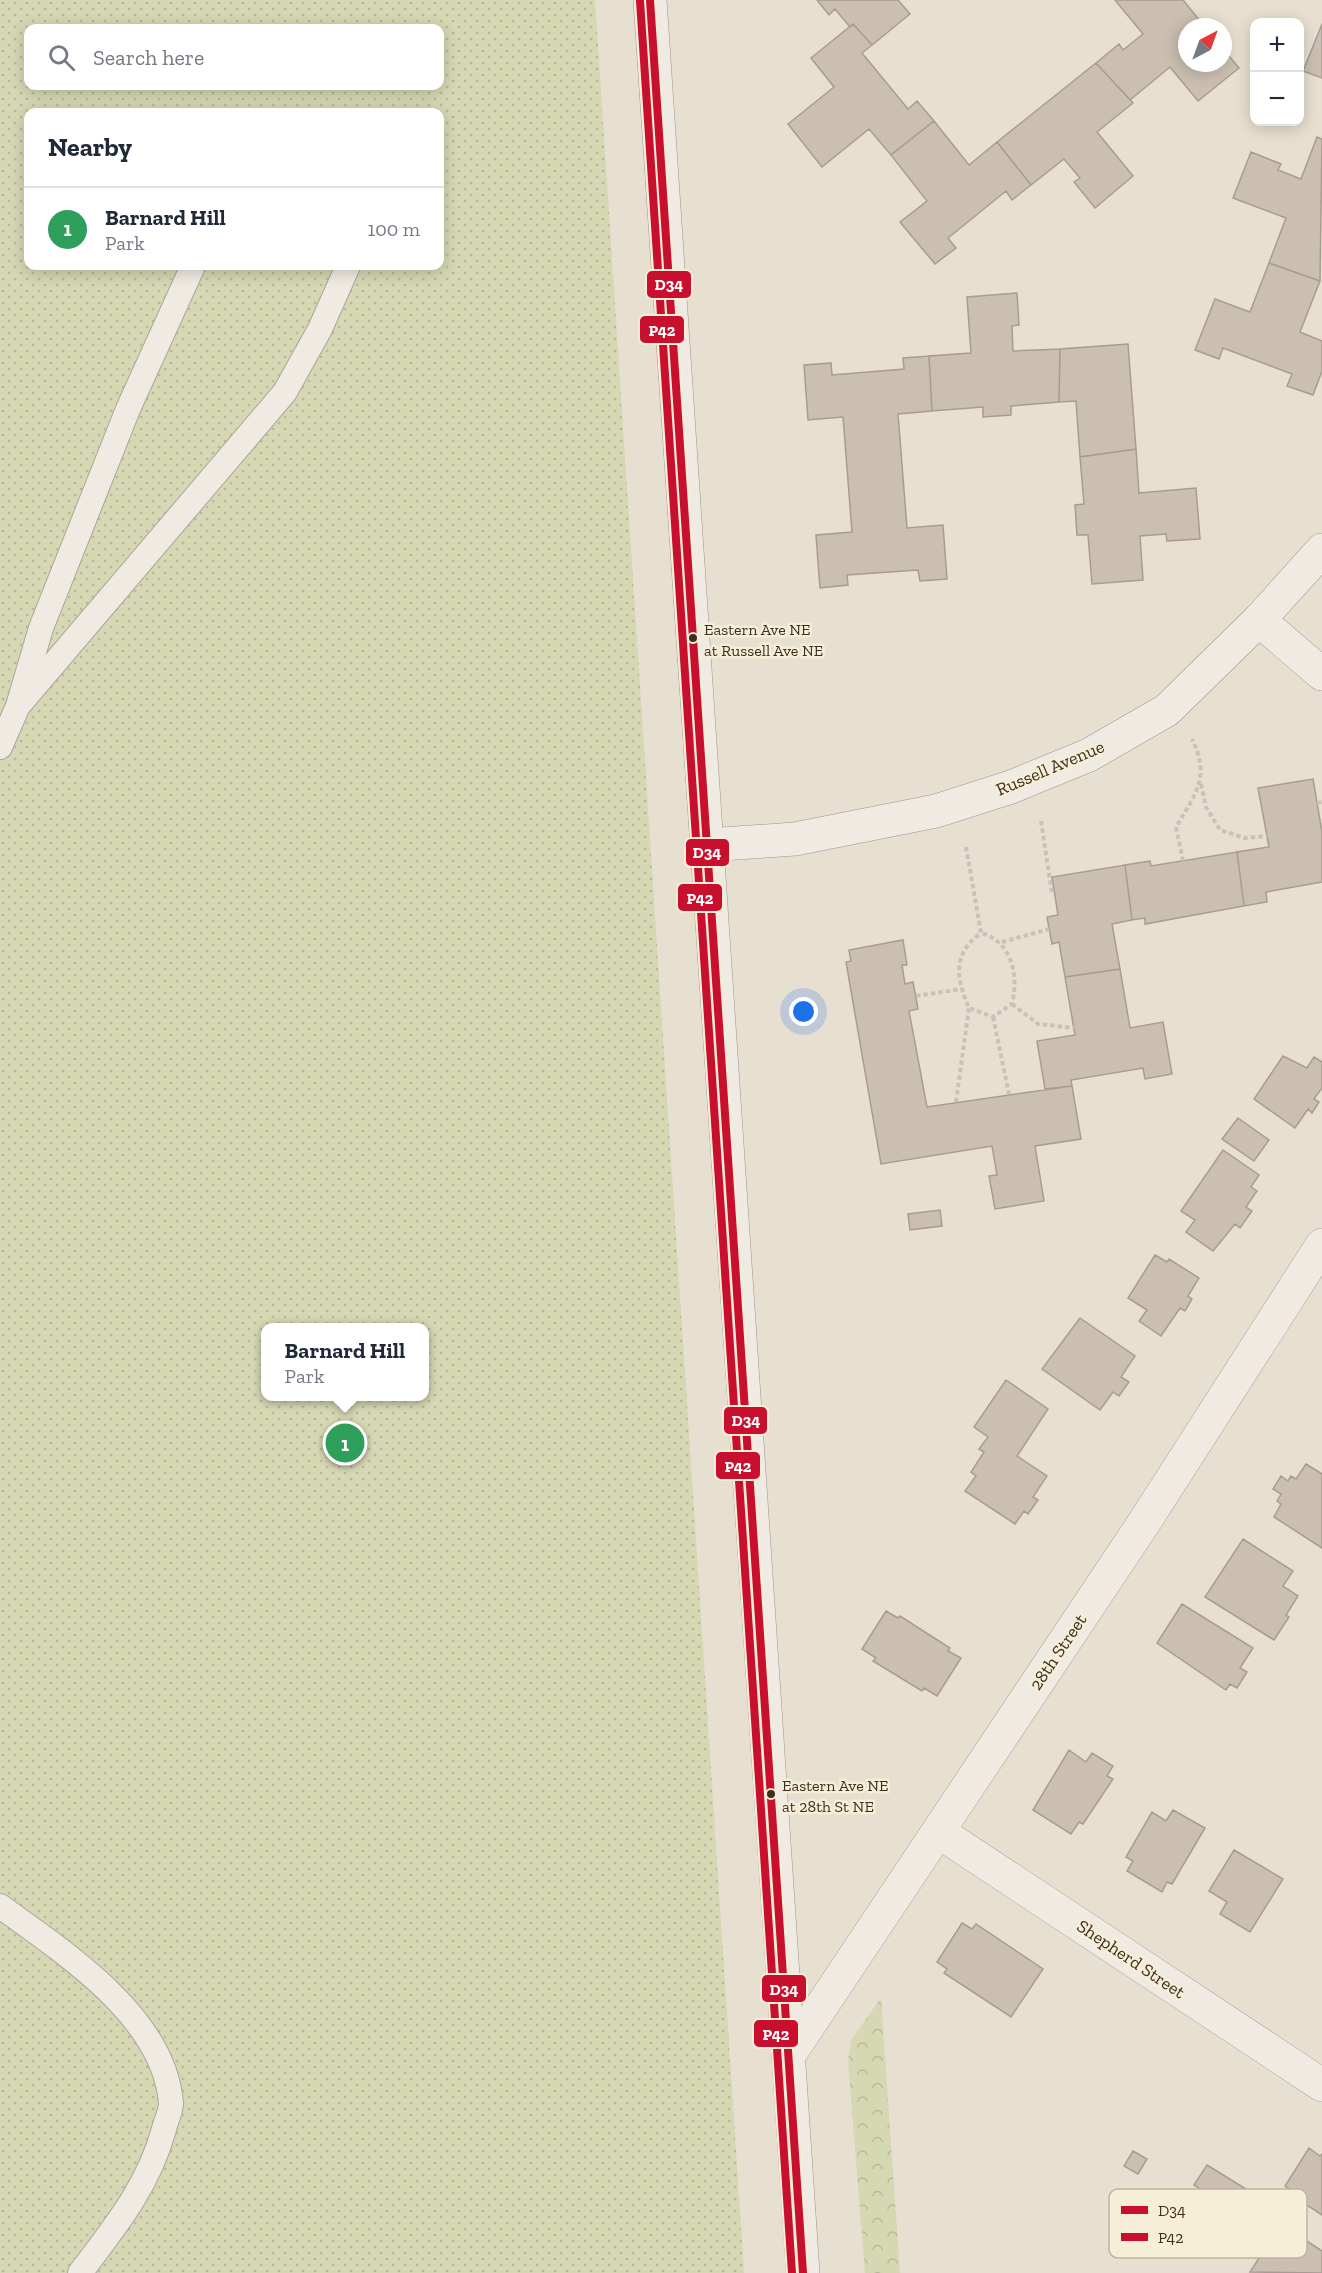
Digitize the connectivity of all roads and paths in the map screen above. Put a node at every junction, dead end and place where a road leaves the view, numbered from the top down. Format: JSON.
{"nodes":[{"id":1,"x":650,"y":0,"type":"edge"},
{"id":2,"x":191,"y":270,"type":"edge"},
{"id":3,"x":346,"y":270,"type":"edge"},
{"id":4,"x":1322,"y":550,"type":"edge"},
{"id":5,"x":1259,"y":620,"type":"junction"},
{"id":6,"x":1322,"y":674,"type":"edge"},
{"id":7,"x":18,"y":706,"type":"junction"},
{"id":8,"x":1192,"y":739,"type":"dead end"},
{"id":9,"x":0,"y":747,"type":"edge"},
{"id":10,"x":1201,"y":783,"type":"junction"},
{"id":11,"x":1041,"y":821,"type":"dead end"},
{"id":12,"x":1267,"y":836,"type":"dead end"},
{"id":13,"x":708,"y":845,"type":"junction"},
{"id":14,"x":966,"y":847,"type":"dead end"},
{"id":15,"x":1184,"y":861,"type":"dead end"},
{"id":16,"x":1054,"y":892,"type":"dead end"},
{"id":17,"x":1049,"y":929,"type":"dead end"},
{"id":18,"x":981,"y":933,"type":"junction"},
{"id":19,"x":1002,"y":942,"type":"junction"},
{"id":20,"x":961,"y":989,"type":"junction"},
{"id":21,"x":916,"y":996,"type":"dead end"},
{"id":22,"x":1012,"y":1004,"type":"junction"},
{"id":23,"x":969,"y":1008,"type":"junction"},
{"id":24,"x":993,"y":1017,"type":"junction"},
{"id":25,"x":1074,"y":1028,"type":"dead end"},
{"id":26,"x":1009,"y":1094,"type":"dead end"},
{"id":27,"x":956,"y":1102,"type":"dead end"},
{"id":28,"x":1322,"y":1245,"type":"edge"},
{"id":29,"x":939,"y":1832,"type":"junction"},
{"id":30,"x":0,"y":1906,"type":"edge"},
{"id":31,"x":789,"y":2055,"type":"junction"},
{"id":32,"x":1322,"y":2085,"type":"edge"},
{"id":33,"x":80,"y":2273,"type":"edge"},
{"id":34,"x":803,"y":2273,"type":"edge"}],
"edges":[{"from":1,"to":13,"type":"main road"},
{"from":2,"to":7,"type":"lane"},
{"from":3,"to":7,"type":"lane"},
{"from":4,"to":5,"type":"main road","name":"Russell Avenue"},
{"from":5,"to":6,"type":"main road"},
{"from":5,"to":13,"type":"main road","name":"Russell Avenue"},
{"from":7,"to":9,"type":"lane"},
{"from":8,"to":10,"type":"path"},
{"from":10,"to":12,"type":"path"},
{"from":10,"to":15,"type":"path"},
{"from":11,"to":16,"type":"path"},
{"from":13,"to":31,"type":"main road"},
{"from":14,"to":18,"type":"path"},
{"from":17,"to":19,"type":"path"},
{"from":18,"to":19,"type":"path"},
{"from":18,"to":20,"type":"path"},
{"from":19,"to":22,"type":"path"},
{"from":20,"to":21,"type":"path"},
{"from":20,"to":23,"type":"path"},
{"from":22,"to":24,"type":"path"},
{"from":22,"to":25,"type":"path"},
{"from":23,"to":24,"type":"path"},
{"from":23,"to":27,"type":"path"},
{"from":24,"to":26,"type":"path"},
{"from":28,"to":29,"type":"main road","name":"28th Street"},
{"from":29,"to":31,"type":"main road","name":"28th Street"},
{"from":29,"to":32,"type":"main road","name":"Shepherd Street"},
{"from":30,"to":33,"type":"lane"},
{"from":31,"to":34,"type":"main road"}]}
